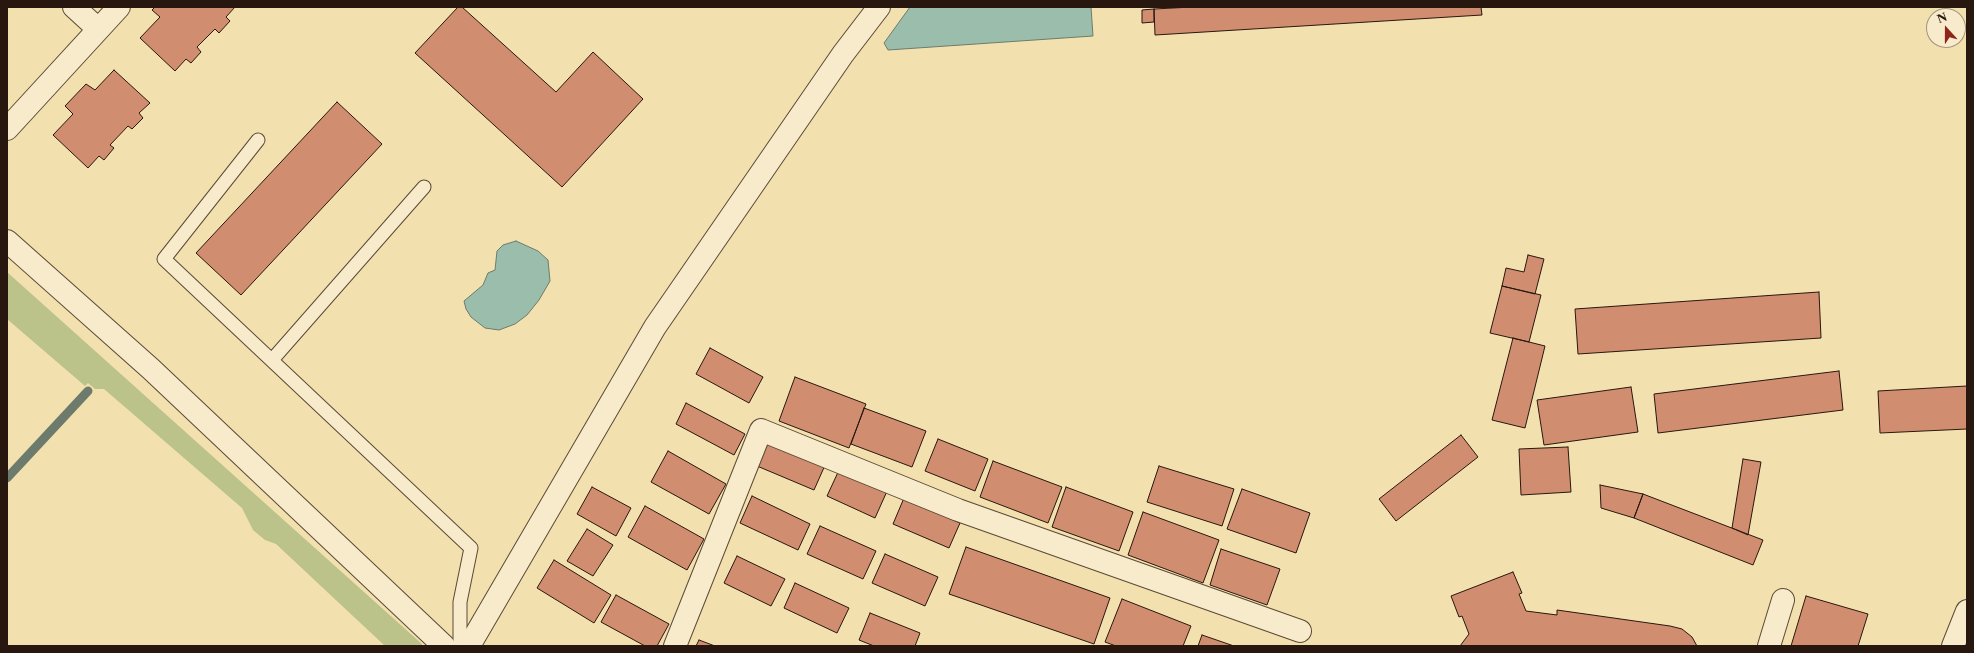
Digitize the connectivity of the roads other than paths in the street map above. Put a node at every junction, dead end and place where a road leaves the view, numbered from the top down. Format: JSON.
{"nodes":[{"id":1,"x":74,"y":7,"type":"edge"},
{"id":2,"x":119,"y":7,"type":"edge"},
{"id":3,"x":879,"y":7,"type":"edge"},
{"id":4,"x":98,"y":29,"type":"junction"},
{"id":5,"x":7,"y":129,"type":"edge"},
{"id":6,"x":258,"y":140,"type":"dead end"},
{"id":7,"x":424,"y":187,"type":"dead end"},
{"id":8,"x":7,"y":241,"type":"edge"},
{"id":9,"x":272,"y":360,"type":"junction"},
{"id":10,"x":1783,"y":600,"type":"dead end"},
{"id":11,"x":1967,"y":611,"type":"edge"},
{"id":12,"x":1300,"y":631,"type":"dead end"},
{"id":13,"x":444,"y":646,"type":"edge"},
{"id":14,"x":460,"y":646,"type":"edge"},
{"id":15,"x":469,"y":646,"type":"edge"},
{"id":16,"x":675,"y":646,"type":"edge"},
{"id":17,"x":1769,"y":646,"type":"edge"},
{"id":18,"x":1953,"y":646,"type":"edge"}],
"edges":[{"from":1,"to":4,"type":"street"},
{"from":2,"to":4,"type":"street"},
{"from":3,"to":15,"type":"street"},
{"from":4,"to":5,"type":"street"},
{"from":6,"to":9,"type":"lane"},
{"from":7,"to":9,"type":"lane"},
{"from":8,"to":13,"type":"street"},
{"from":9,"to":14,"type":"lane"},
{"from":10,"to":17,"type":"street"},
{"from":11,"to":18,"type":"street"},
{"from":12,"to":16,"type":"street"}]}
